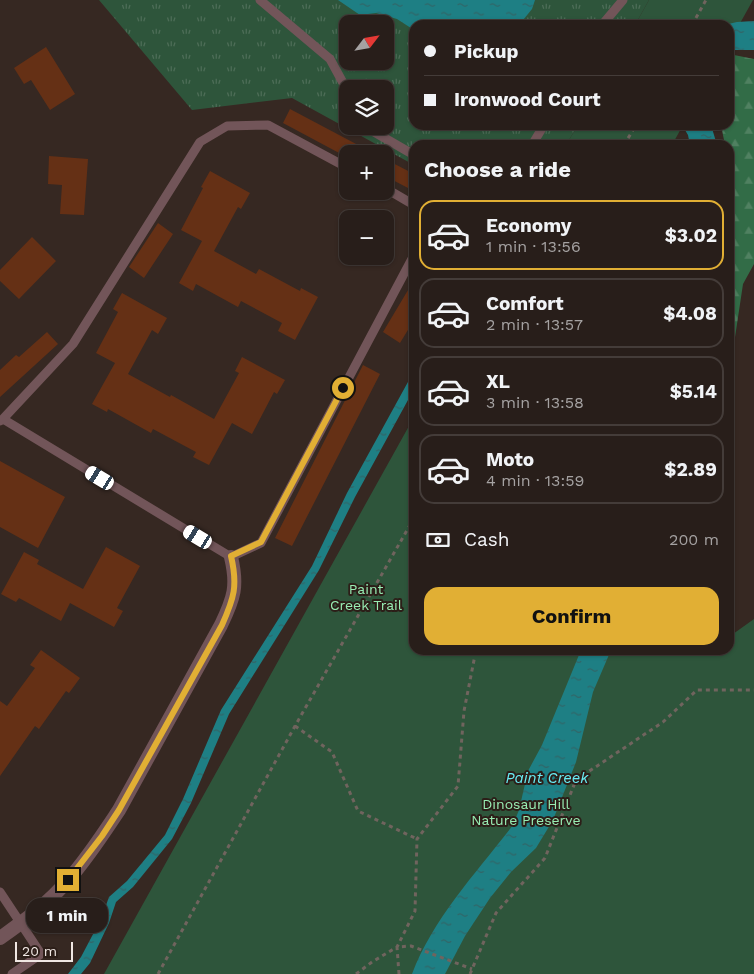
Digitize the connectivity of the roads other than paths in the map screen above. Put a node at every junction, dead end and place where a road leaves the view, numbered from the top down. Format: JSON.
{"nodes":[{"id":1,"x":260,"y":0,"type":"edge"},
{"id":2,"x":623,"y":0,"type":"edge"},
{"id":3,"x":606,"y":20,"type":"edge"},
{"id":4,"x":341,"y":80,"type":"edge"},
{"id":5,"x":379,"y":135,"type":"edge"},
{"id":6,"x":409,"y":152,"type":"edge"},
{"id":7,"x":339,"y":163,"type":"edge"},
{"id":8,"x":394,"y":193,"type":"edge"},
{"id":9,"x":409,"y":202,"type":"edge"},
{"id":10,"x":409,"y":265,"type":"edge"},
{"id":11,"x":1,"y":420,"type":"edge"},
{"id":12,"x":231,"y":556,"type":"junction"},
{"id":13,"x":0,"y":892,"type":"edge"},
{"id":14,"x":21,"y":924,"type":"junction"},
{"id":15,"x":0,"y":938,"type":"edge"},
{"id":16,"x":12,"y":974,"type":"edge"}],
"edges":[{"from":1,"to":4,"type":"lane"},
{"from":2,"to":3,"type":"lane"},
{"from":5,"to":6,"type":"lane"},
{"from":7,"to":11,"type":"lane"},
{"from":8,"to":9,"type":"lane"},
{"from":10,"to":12,"type":"lane"},
{"from":11,"to":12,"type":"lane"},
{"from":12,"to":14,"type":"street"},
{"from":13,"to":14,"type":"lane"},
{"from":14,"to":15,"type":"street"},
{"from":14,"to":16,"type":"lane"}]}
